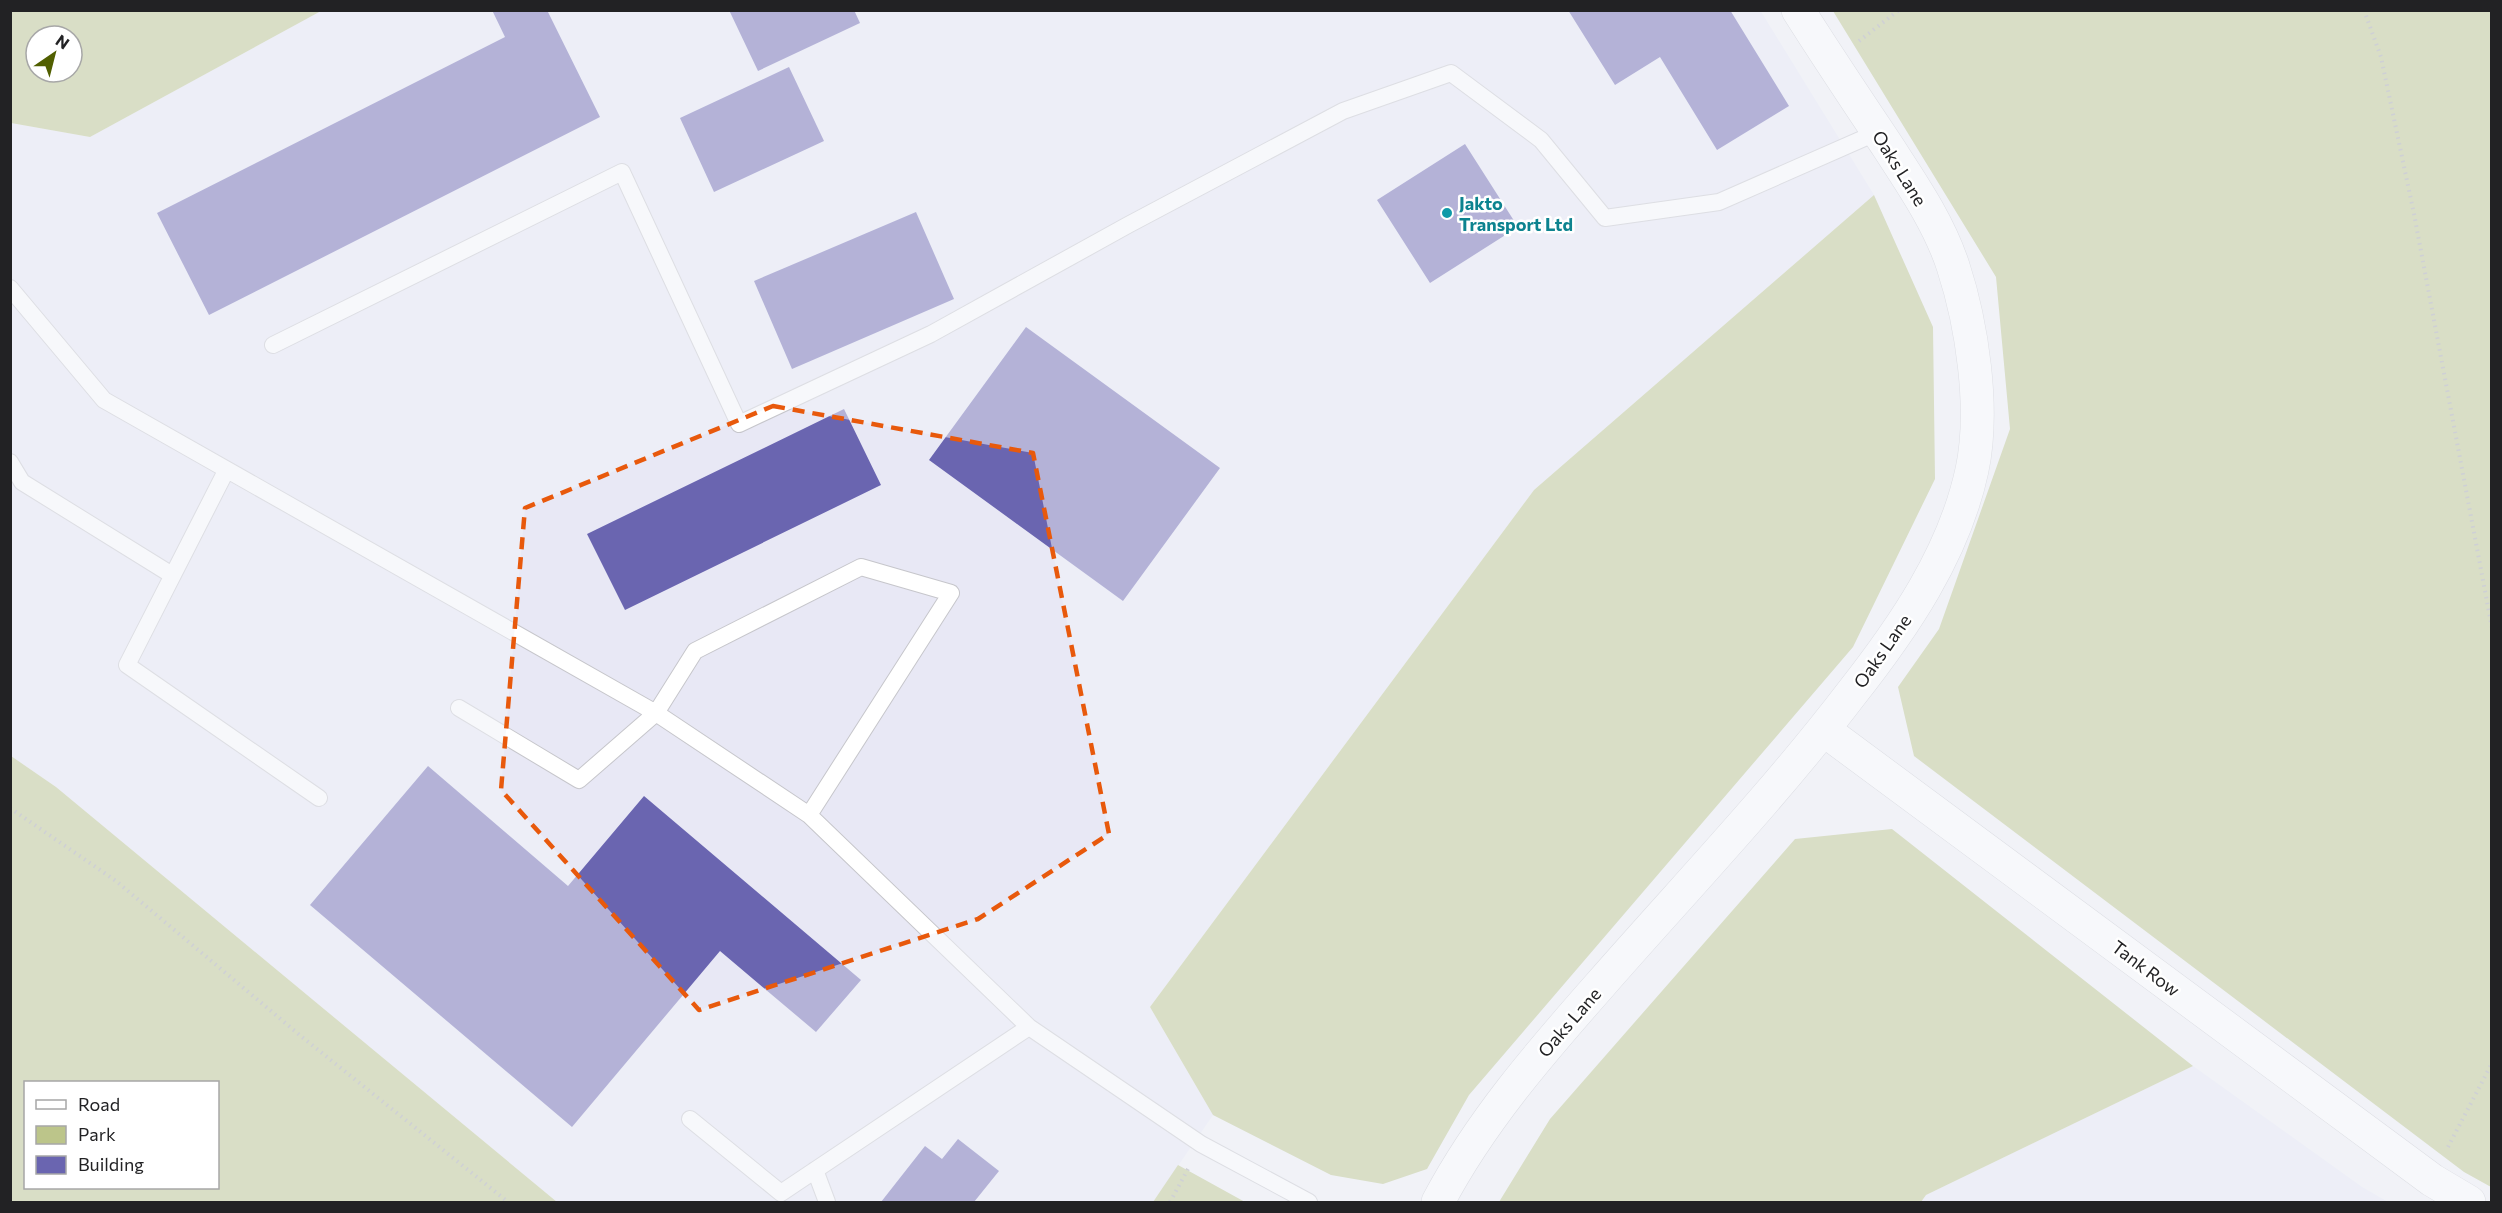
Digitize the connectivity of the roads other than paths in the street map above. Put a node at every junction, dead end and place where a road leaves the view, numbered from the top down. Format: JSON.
{"nodes":[{"id":1,"x":1797,"y":10,"type":"edge"},
{"id":2,"x":1878,"y":132,"type":"junction"},
{"id":3,"x":10,"y":288,"type":"edge"},
{"id":4,"x":273,"y":345,"type":"dead end"},
{"id":5,"x":10,"y":462,"type":"edge"},
{"id":6,"x":226,"y":471,"type":"junction"},
{"id":7,"x":172,"y":574,"type":"junction"},
{"id":8,"x":459,"y":708,"type":"dead end"},
{"id":9,"x":656,"y":713,"type":"junction"},
{"id":10,"x":1824,"y":730,"type":"junction"},
{"id":11,"x":319,"y":798,"type":"dead end"},
{"id":12,"x":809,"y":815,"type":"junction"},
{"id":13,"x":1029,"y":1027,"type":"junction"},
{"id":14,"x":690,"y":1119,"type":"dead end"},
{"id":15,"x":814,"y":1170,"type":"junction"},
{"id":16,"x":827,"y":1203,"type":"edge"},
{"id":17,"x":1310,"y":1203,"type":"edge"},
{"id":18,"x":1438,"y":1203,"type":"edge"},
{"id":19,"x":2469,"y":1203,"type":"edge"}],
"edges":[{"from":1,"to":2,"type":"street","name":"Oaks Lane"},
{"from":2,"to":4,"type":"lane"},
{"from":2,"to":10,"type":"street","name":"Oaks Lane"},
{"from":3,"to":6,"type":"lane"},
{"from":5,"to":7,"type":"lane"},
{"from":6,"to":7,"type":"lane"},
{"from":6,"to":9,"type":"lane"},
{"from":7,"to":11,"type":"lane"},
{"from":8,"to":9,"type":"lane"},
{"from":9,"to":12,"type":"lane"},
{"from":9,"to":12,"type":"lane"},
{"from":10,"to":18,"type":"street","name":"Oaks Lane"},
{"from":10,"to":19,"type":"street","name":"Tank Row"},
{"from":12,"to":13,"type":"lane"},
{"from":13,"to":15,"type":"lane"},
{"from":13,"to":17,"type":"lane"},
{"from":14,"to":15,"type":"lane"},
{"from":15,"to":16,"type":"lane"}]}
